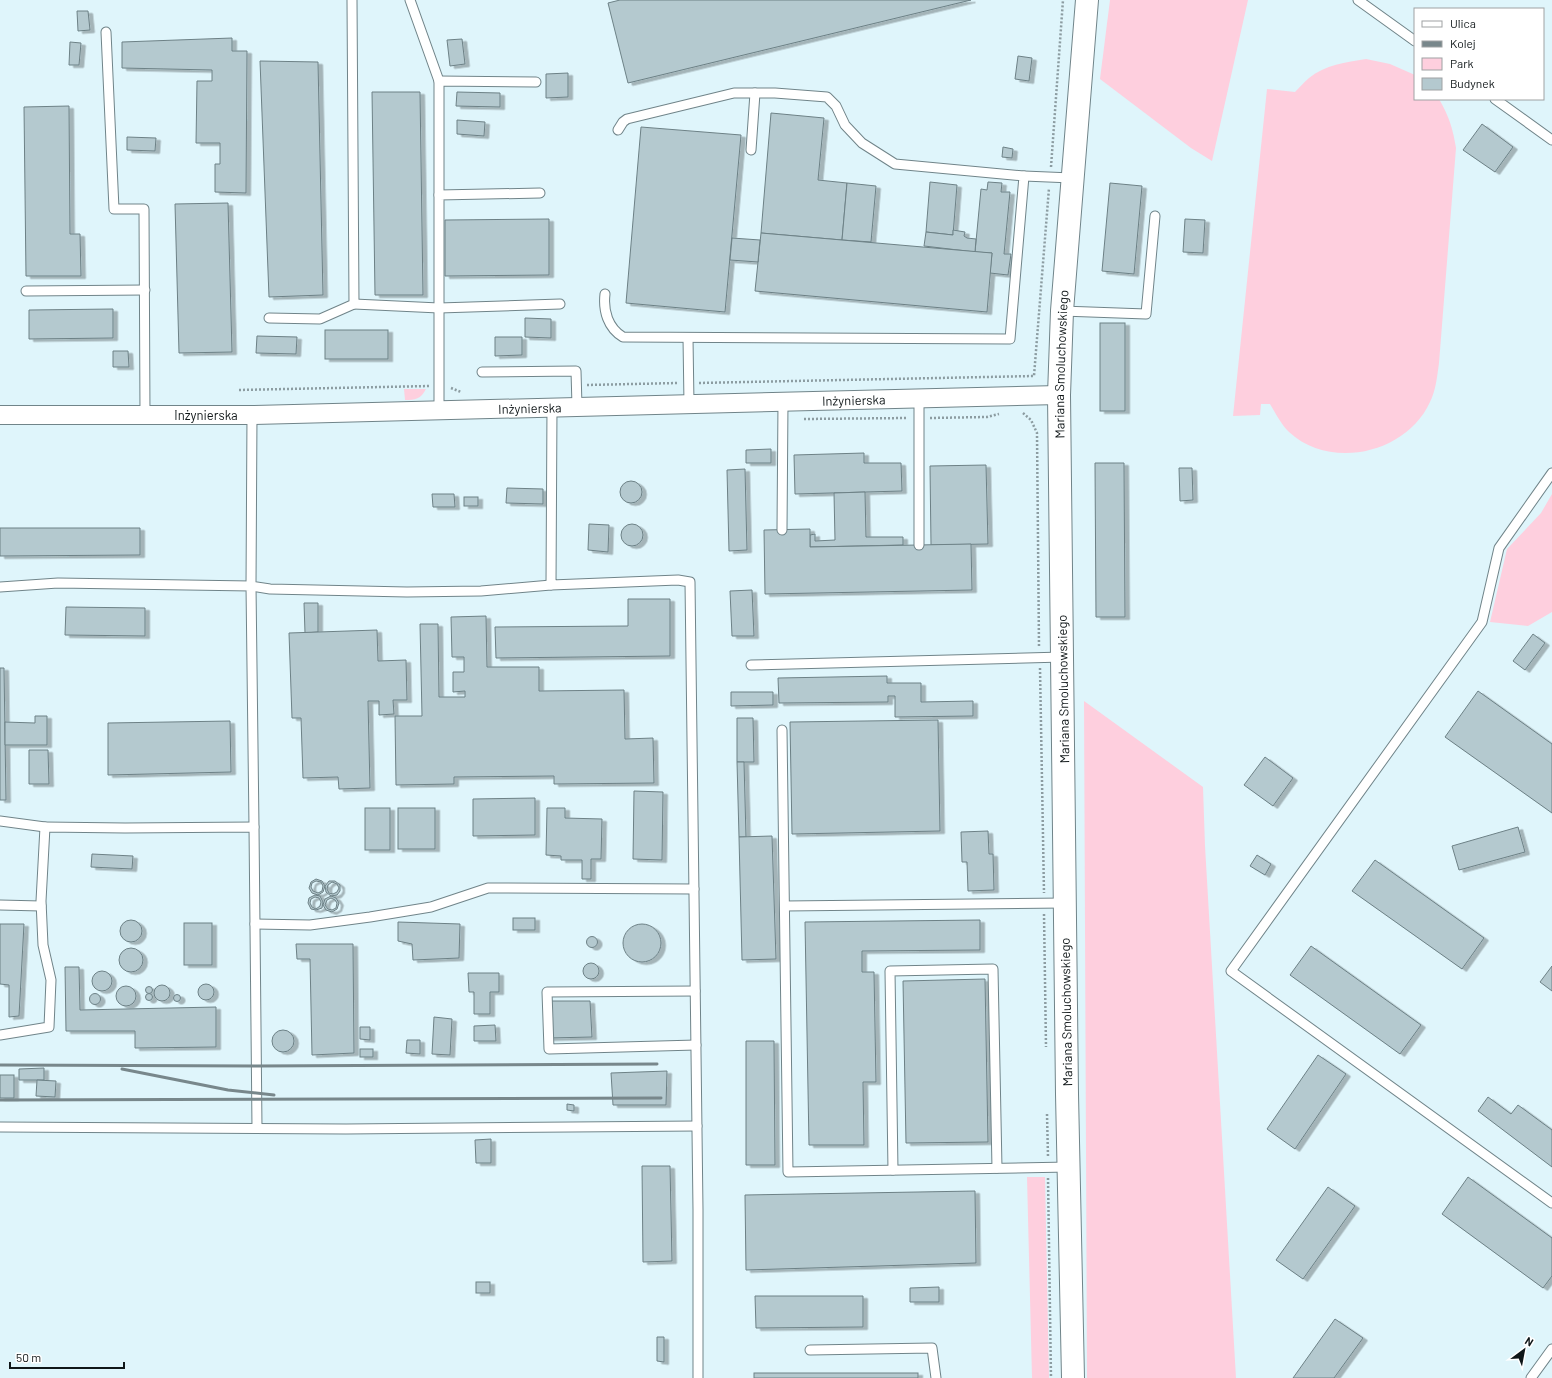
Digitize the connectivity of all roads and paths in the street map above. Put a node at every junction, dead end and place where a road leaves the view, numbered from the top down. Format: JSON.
{"nodes":[{"id":1,"x":352,"y":0,"type":"edge"},
{"id":2,"x":410,"y":0,"type":"edge"},
{"id":3,"x":1063,"y":0,"type":"edge"},
{"id":4,"x":1087,"y":0,"type":"edge"},
{"id":5,"x":1358,"y":0,"type":"edge"},
{"id":6,"x":106,"y":32,"type":"dead end"},
{"id":7,"x":1414,"y":40,"type":"edge"},
{"id":8,"x":439,"y":81,"type":"junction"},
{"id":9,"x":536,"y":82,"type":"dead end"},
{"id":10,"x":755,"y":93,"type":"junction"},
{"id":11,"x":1496,"y":100,"type":"edge"},
{"id":12,"x":618,"y":130,"type":"dead end"},
{"id":13,"x":1552,"y":140,"type":"edge"},
{"id":14,"x":751,"y":150,"type":"dead end"},
{"id":15,"x":1024,"y":176,"type":"junction"},
{"id":16,"x":1050,"y":177,"type":"junction"},
{"id":17,"x":1072,"y":178,"type":"junction"},
{"id":18,"x":540,"y":193,"type":"dead end"},
{"id":19,"x":439,"y":195,"type":"junction"},
{"id":20,"x":1155,"y":216,"type":"dead end"},
{"id":21,"x":145,"y":290,"type":"junction"},
{"id":22,"x":26,"y":291,"type":"dead end"},
{"id":23,"x":605,"y":294,"type":"dead end"},
{"id":24,"x":354,"y":304,"type":"junction"},
{"id":25,"x":560,"y":304,"type":"dead end"},
{"id":26,"x":439,"y":308,"type":"junction"},
{"id":27,"x":1062,"y":311,"type":"junction"},
{"id":28,"x":269,"y":318,"type":"dead end"},
{"id":29,"x":688,"y":338,"type":"junction"},
{"id":30,"x":482,"y":372,"type":"dead end"},
{"id":31,"x":688,"y":383,"type":"junction"},
{"id":32,"x":577,"y":385,"type":"junction"},
{"id":33,"x":439,"y":386,"type":"junction"},
{"id":34,"x":239,"y":390,"type":"dead end"},
{"id":35,"x":466,"y":395,"type":"dead end"},
{"id":36,"x":1059,"y":395,"type":"junction"},
{"id":37,"x":919,"y":399,"type":"junction"},
{"id":38,"x":783,"y":402,"type":"junction"},
{"id":39,"x":689,"y":404,"type":"junction"},
{"id":40,"x":577,"y":406,"type":"junction"},
{"id":41,"x":552,"y":407,"type":"junction"},
{"id":42,"x":439,"y":410,"type":"junction"},
{"id":43,"x":145,"y":414,"type":"junction"},
{"id":44,"x":0,"y":415,"type":"edge"},
{"id":45,"x":252,"y":415,"type":"junction"},
{"id":46,"x":1552,"y":473,"type":"edge"},
{"id":47,"x":782,"y":530,"type":"dead end"},
{"id":48,"x":919,"y":545,"type":"dead end"},
{"id":49,"x":551,"y":585,"type":"junction"},
{"id":50,"x":251,"y":586,"type":"junction"},
{"id":51,"x":0,"y":587,"type":"edge"},
{"id":52,"x":1063,"y":657,"type":"junction"},
{"id":53,"x":751,"y":665,"type":"dead end"},
{"id":54,"x":782,"y":730,"type":"dead end"},
{"id":55,"x":0,"y":821,"type":"edge"},
{"id":56,"x":45,"y":827,"type":"junction"},
{"id":57,"x":254,"y":827,"type":"junction"},
{"id":58,"x":694,"y":889,"type":"junction"},
{"id":59,"x":1065,"y":903,"type":"junction"},
{"id":60,"x":0,"y":906,"type":"edge"},
{"id":61,"x":41,"y":906,"type":"junction"},
{"id":62,"x":785,"y":906,"type":"junction"},
{"id":63,"x":255,"y":924,"type":"junction"},
{"id":64,"x":695,"y":991,"type":"junction"},
{"id":65,"x":0,"y":1035,"type":"edge"},
{"id":66,"x":696,"y":1045,"type":"junction"},
{"id":67,"x":697,"y":1126,"type":"junction"},
{"id":68,"x":0,"y":1127,"type":"edge"},
{"id":69,"x":257,"y":1128,"type":"junction"},
{"id":70,"x":1068,"y":1167,"type":"junction"},
{"id":71,"x":997,"y":1168,"type":"junction"},
{"id":72,"x":893,"y":1170,"type":"junction"},
{"id":73,"x":1552,"y":1203,"type":"edge"},
{"id":74,"x":1552,"y":1349,"type":"edge"},
{"id":75,"x":810,"y":1350,"type":"dead end"},
{"id":76,"x":698,"y":1378,"type":"edge"},
{"id":77,"x":936,"y":1378,"type":"edge"},
{"id":78,"x":1073,"y":1378,"type":"edge"},
{"id":79,"x":1531,"y":1378,"type":"edge"}],
"edges":[{"from":1,"to":24,"type":"lane"},
{"from":2,"to":8,"type":"lane"},
{"from":3,"to":16,"type":"path"},
{"from":4,"to":17,"type":"street","name":"Mariana Smoluchowskiego"},
{"from":5,"to":7,"type":"lane"},
{"from":6,"to":21,"type":"lane"},
{"from":8,"to":9,"type":"lane"},
{"from":8,"to":19,"type":"lane"},
{"from":10,"to":12,"type":"lane"},
{"from":10,"to":14,"type":"lane"},
{"from":10,"to":15,"type":"lane"},
{"from":11,"to":13,"type":"lane"},
{"from":15,"to":16,"type":"lane"},
{"from":15,"to":29,"type":"lane"},
{"from":16,"to":17,"type":"lane"},
{"from":16,"to":31,"type":"path"},
{"from":17,"to":27,"type":"street","name":"Mariana Smoluchowskiego"},
{"from":18,"to":19,"type":"lane"},
{"from":19,"to":26,"type":"lane"},
{"from":20,"to":27,"type":"lane"},
{"from":21,"to":22,"type":"lane"},
{"from":21,"to":43,"type":"lane"},
{"from":23,"to":29,"type":"lane"},
{"from":24,"to":26,"type":"lane"},
{"from":24,"to":28,"type":"lane"},
{"from":25,"to":26,"type":"lane"},
{"from":26,"to":33,"type":"lane"},
{"from":27,"to":36,"type":"street","name":"Mariana Smoluchowskiego"},
{"from":29,"to":31,"type":"lane"},
{"from":30,"to":32,"type":"lane"},
{"from":31,"to":32,"type":"path"},
{"from":31,"to":39,"type":"lane"},
{"from":32,"to":40,"type":"lane"},
{"from":33,"to":34,"type":"path"},
{"from":33,"to":35,"type":"path"},
{"from":33,"to":42,"type":"lane"},
{"from":36,"to":37,"type":"street","name":"Inżynierska"},
{"from":36,"to":52,"type":"street","name":"Mariana Smoluchowskiego"},
{"from":37,"to":38,"type":"street","name":"Inżynierska"},
{"from":37,"to":48,"type":"lane"},
{"from":38,"to":39,"type":"street","name":"Inżynierska"},
{"from":38,"to":47,"type":"lane"},
{"from":39,"to":40,"type":"street","name":"Inżynierska"},
{"from":40,"to":41,"type":"street","name":"Inżynierska"},
{"from":41,"to":42,"type":"street","name":"Inżynierska"},
{"from":41,"to":49,"type":"lane"},
{"from":42,"to":45,"type":"street","name":"Inżynierska"},
{"from":43,"to":44,"type":"street","name":"Inżynierska"},
{"from":43,"to":45,"type":"street","name":"Inżynierska"},
{"from":45,"to":50,"type":"lane"},
{"from":46,"to":73,"type":"lane"},
{"from":49,"to":50,"type":"lane"},
{"from":49,"to":58,"type":"lane"},
{"from":50,"to":51,"type":"lane"},
{"from":50,"to":57,"type":"lane"},
{"from":52,"to":53,"type":"lane"},
{"from":52,"to":59,"type":"street","name":"Mariana Smoluchowskiego"},
{"from":54,"to":62,"type":"lane"},
{"from":55,"to":56,"type":"lane"},
{"from":56,"to":57,"type":"lane"},
{"from":56,"to":61,"type":"lane"},
{"from":57,"to":63,"type":"lane"},
{"from":58,"to":63,"type":"lane"},
{"from":58,"to":64,"type":"lane"},
{"from":59,"to":62,"type":"lane"},
{"from":59,"to":70,"type":"street","name":"Mariana Smoluchowskiego"},
{"from":60,"to":61,"type":"lane"},
{"from":61,"to":65,"type":"lane"},
{"from":62,"to":72,"type":"lane"},
{"from":63,"to":69,"type":"lane"},
{"from":64,"to":66,"type":"lane"},
{"from":64,"to":66,"type":"lane"},
{"from":66,"to":67,"type":"lane"},
{"from":67,"to":69,"type":"lane"},
{"from":67,"to":76,"type":"lane"},
{"from":68,"to":69,"type":"lane"},
{"from":70,"to":71,"type":"lane"},
{"from":70,"to":78,"type":"street","name":"Mariana Smoluchowskiego"},
{"from":71,"to":72,"type":"lane"},
{"from":71,"to":72,"type":"lane"},
{"from":74,"to":79,"type":"lane"},
{"from":75,"to":77,"type":"lane"}]}
